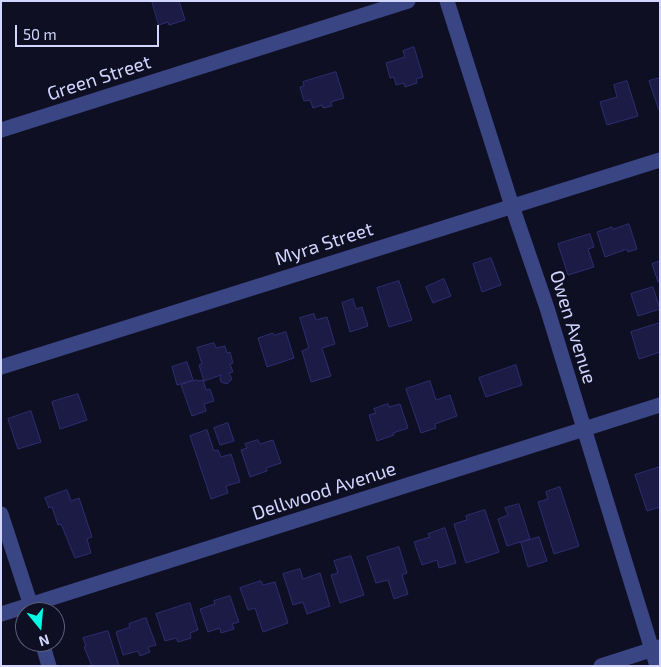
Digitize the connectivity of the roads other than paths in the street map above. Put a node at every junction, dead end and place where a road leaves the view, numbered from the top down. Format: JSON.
{"nodes":[{"id":1,"x":408,"y":1,"type":"edge"},
{"id":2,"x":447,"y":1,"type":"edge"},
{"id":3,"x":1,"y":130,"type":"edge"},
{"id":4,"x":660,"y":160,"type":"edge"},
{"id":5,"x":512,"y":206,"type":"junction"},
{"id":6,"x":1,"y":367,"type":"edge"},
{"id":7,"x":660,"y":405,"type":"edge"},
{"id":8,"x":584,"y":429,"type":"junction"},
{"id":9,"x":1,"y":514,"type":"edge"},
{"id":10,"x":30,"y":602,"type":"edge"},
{"id":11,"x":53,"y":602,"type":"edge"},
{"id":12,"x":15,"y":612,"type":"edge"},
{"id":13,"x":1,"y":614,"type":"edge"},
{"id":14,"x":656,"y":649,"type":"edge"},
{"id":15,"x":45,"y":652,"type":"edge"},
{"id":16,"x":49,"y":666,"type":"edge"},
{"id":17,"x":601,"y":666,"type":"edge"},
{"id":18,"x":657,"y":666,"type":"edge"}],
"edges":[{"from":1,"to":3,"type":"street","name":"Green Street"},
{"from":2,"to":5,"type":"street","name":"Owen Avenue"},
{"from":4,"to":5,"type":"street","name":"Myra Street"},
{"from":5,"to":6,"type":"street","name":"Myra Street"},
{"from":5,"to":8,"type":"street","name":"Owen Avenue"},
{"from":7,"to":8,"type":"street","name":"Dellwood Avenue"},
{"from":8,"to":11,"type":"street","name":"Dellwood Avenue"},
{"from":8,"to":14,"type":"street","name":"Owen Avenue"},
{"from":9,"to":10,"type":"street"},
{"from":12,"to":13,"type":"street","name":"Dellwood Avenue"},
{"from":14,"to":17,"type":"street"},
{"from":14,"to":18,"type":"street","name":"Owen Avenue"},
{"from":15,"to":16,"type":"street"}]}
